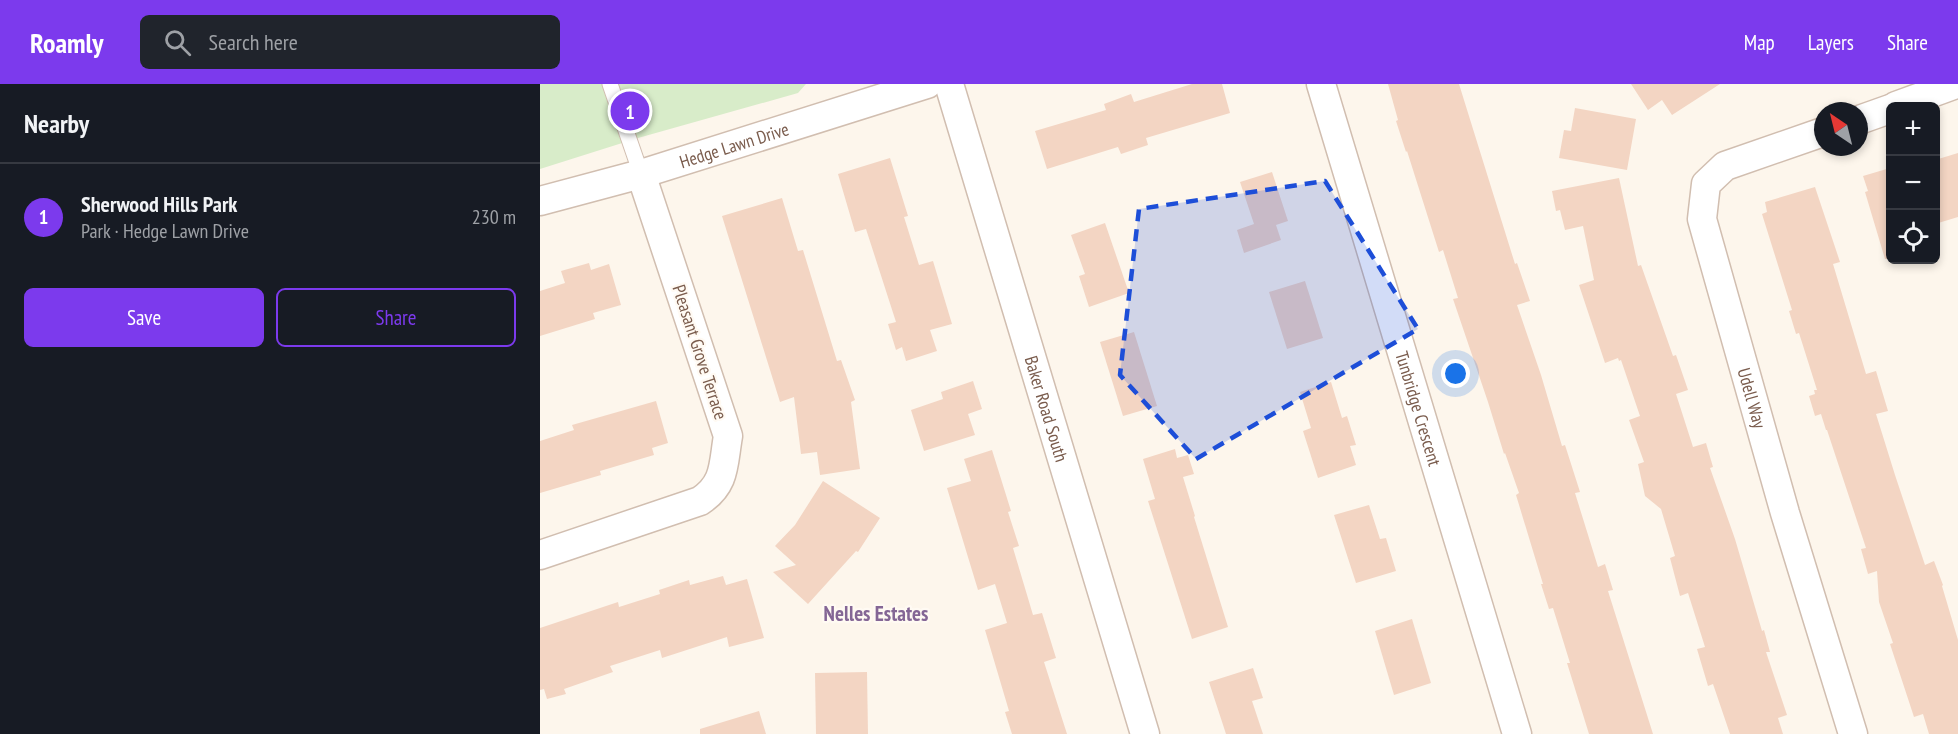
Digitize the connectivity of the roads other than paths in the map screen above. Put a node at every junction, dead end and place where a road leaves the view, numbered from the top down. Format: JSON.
{"nodes":[{"id":1,"x":610,"y":84,"type":"edge"},
{"id":2,"x":927,"y":84,"type":"edge"},
{"id":3,"x":949,"y":84,"type":"edge"},
{"id":4,"x":1321,"y":84,"type":"edge"},
{"id":5,"x":1956,"y":84,"type":"edge"},
{"id":6,"x":1907,"y":102,"type":"edge"},
{"id":7,"x":1886,"y":110,"type":"edge"},
{"id":8,"x":1868,"y":117,"type":"edge"},
{"id":9,"x":1814,"y":135,"type":"edge"},
{"id":10,"x":641,"y":174,"type":"junction"},
{"id":11,"x":540,"y":201,"type":"edge"},
{"id":12,"x":540,"y":555,"type":"edge"},
{"id":13,"x":1145,"y":734,"type":"edge"},
{"id":14,"x":1517,"y":734,"type":"edge"},
{"id":15,"x":1853,"y":734,"type":"edge"}],
"edges":[{"from":1,"to":10,"type":"lane"},
{"from":2,"to":10,"type":"street","name":"Hedge Lawn Drive"},
{"from":3,"to":13,"type":"street","name":"Baker Road South"},
{"from":4,"to":14,"type":"street","name":"Tunbridge Crescent"},
{"from":5,"to":6,"type":"street"},
{"from":7,"to":8,"type":"street"},
{"from":9,"to":15,"type":"street","name":"Udell Way"},
{"from":10,"to":11,"type":"street","name":"Hedge Lawn Drive"},
{"from":10,"to":12,"type":"street","name":"Pleasant Grove Terrace"}]}
